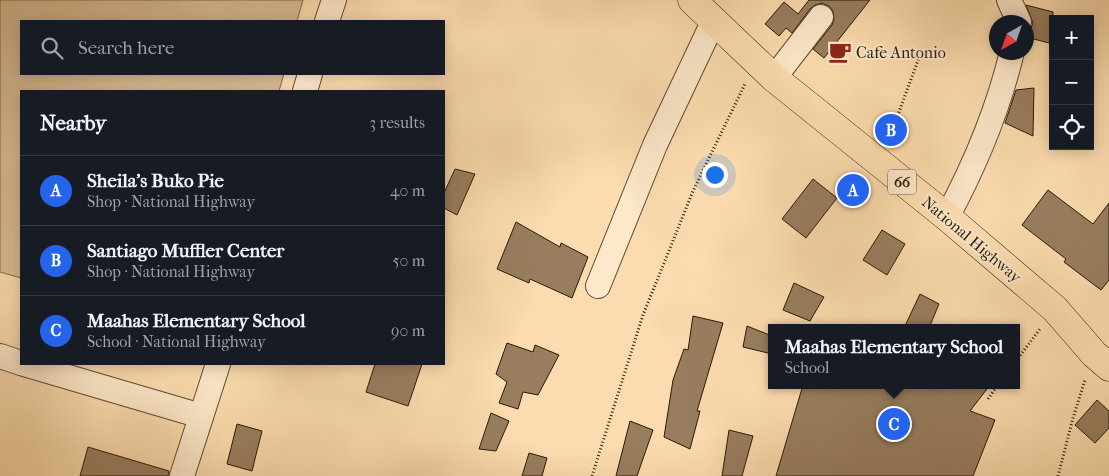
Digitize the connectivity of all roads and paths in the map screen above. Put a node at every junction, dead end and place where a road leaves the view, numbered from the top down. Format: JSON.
{"nodes":[{"id":1,"x":334,"y":0,"type":"edge"},
{"id":2,"x":692,"y":0,"type":"edge"},
{"id":3,"x":1009,"y":0,"type":"edge"},
{"id":4,"x":1016,"y":15,"type":"edge"},
{"id":5,"x":821,"y":17,"type":"dead end"},
{"id":6,"x":327,"y":20,"type":"edge"},
{"id":7,"x":714,"y":20,"type":"junction"},
{"id":8,"x":920,"y":55,"type":"dead end"},
{"id":9,"x":1010,"y":60,"type":"edge"},
{"id":10,"x":765,"y":68,"type":"junction"},
{"id":11,"x":310,"y":75,"type":"edge"},
{"id":12,"x":305,"y":90,"type":"edge"},
{"id":13,"x":878,"y":163,"type":"junction"},
{"id":14,"x":948,"y":217,"type":"junction"},
{"id":15,"x":598,"y":286,"type":"dead end"},
{"id":16,"x":1055,"y":309,"type":"junction"},
{"id":17,"x":0,"y":356,"type":"edge"},
{"id":18,"x":1020,"y":356,"type":"edge"},
{"id":19,"x":1101,"y":360,"type":"edge"},
{"id":20,"x":20,"y":362,"type":"edge"},
{"id":21,"x":30,"y":365,"type":"edge"},
{"id":22,"x":218,"y":365,"type":"edge"},
{"id":23,"x":995,"y":389,"type":"edge"},
{"id":24,"x":988,"y":399,"type":"dead end"},
{"id":25,"x":201,"y":416,"type":"junction"},
{"id":26,"x":182,"y":476,"type":"edge"},
{"id":27,"x":592,"y":476,"type":"edge"},
{"id":28,"x":1058,"y":476,"type":"edge"}],
"edges":[{"from":1,"to":6,"type":"street"},
{"from":2,"to":7,"type":"main road","name":"National Highway","number":"66"},
{"from":3,"to":4,"type":"street"},
{"from":5,"to":10,"type":"street"},
{"from":7,"to":10,"type":"main road","name":"National Highway","number":"66"},
{"from":7,"to":15,"type":"street"},
{"from":8,"to":13,"type":"path"},
{"from":9,"to":14,"type":"street"},
{"from":10,"to":13,"type":"main road","name":"National Highway","number":"66"},
{"from":10,"to":27,"type":"path"},
{"from":11,"to":12,"type":"street"},
{"from":13,"to":14,"type":"main road","name":"National Highway","number":"66"},
{"from":14,"to":16,"type":"main road","name":"National Highway","number":"66"},
{"from":16,"to":18,"type":"path"},
{"from":16,"to":19,"type":"main road","name":"National Highway","number":"66"},
{"from":17,"to":20,"type":"street"},
{"from":19,"to":28,"type":"path"},
{"from":21,"to":25,"type":"street"},
{"from":22,"to":25,"type":"street"},
{"from":23,"to":24,"type":"path"},
{"from":25,"to":26,"type":"street"}]}
